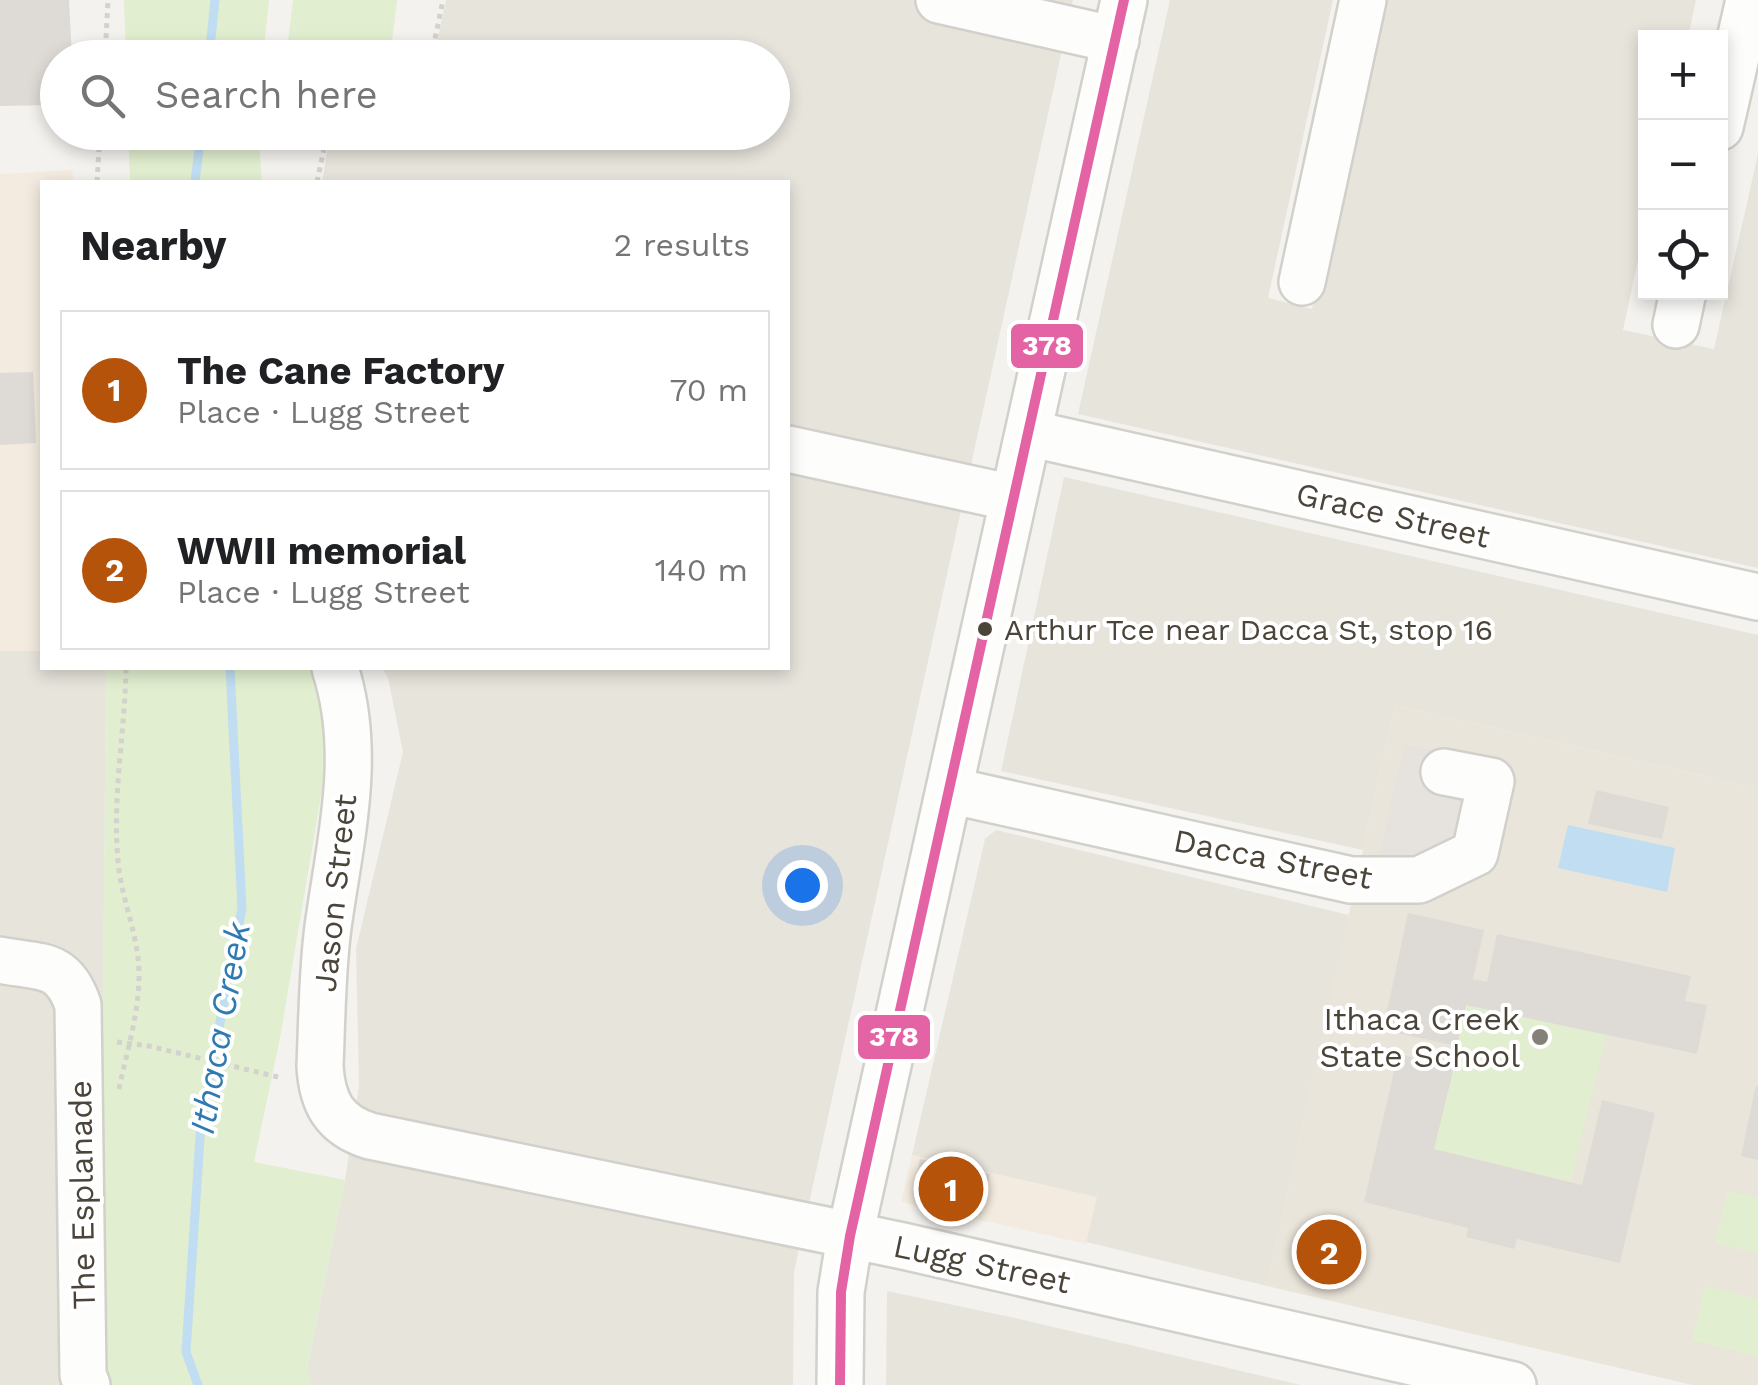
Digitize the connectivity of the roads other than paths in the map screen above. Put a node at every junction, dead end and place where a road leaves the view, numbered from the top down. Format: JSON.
{"nodes":[{"id":1,"x":939,"y":0,"type":"edge"},
{"id":2,"x":1362,"y":0,"type":"edge"},
{"id":3,"x":1749,"y":0,"type":"edge"},
{"id":4,"x":1120,"y":20,"type":"edge"},
{"id":5,"x":1722,"y":120,"type":"edge"},
{"id":6,"x":1302,"y":282,"type":"dead end"},
{"id":7,"x":1028,"y":432,"type":"junction"},
{"id":8,"x":790,"y":449,"type":"edge"},
{"id":9,"x":1013,"y":498,"type":"junction"},
{"id":10,"x":1758,"y":596,"type":"edge"},
{"id":11,"x":336,"y":670,"type":"edge"},
{"id":12,"x":1444,"y":772,"type":"dead end"},
{"id":13,"x":950,"y":790,"type":"junction"},
{"id":14,"x":0,"y":960,"type":"edge"},
{"id":15,"x":335,"y":1117,"type":"joint"},
{"id":16,"x":850,"y":1236,"type":"junction"},
{"id":17,"x":78,"y":1382,"type":"edge"},
{"id":18,"x":840,"y":1385,"type":"edge"},
{"id":19,"x":1513,"y":1385,"type":"edge"}],
"edges":[{"from":1,"to":4,"type":"street"},
{"from":2,"to":6,"type":"street"},
{"from":3,"to":5,"type":"street"},
{"from":4,"to":7,"type":"street"},
{"from":7,"to":9,"type":"street"},
{"from":7,"to":10,"type":"street","name":"Grace Street"},
{"from":8,"to":9,"type":"street"},
{"from":9,"to":13,"type":"street"},
{"from":11,"to":15,"type":"street","name":"Jason Street"},
{"from":12,"to":13,"type":"street","name":"Dacca Street"},
{"from":13,"to":16,"type":"street"},
{"from":14,"to":17,"type":"street","name":"The Esplanade"},
{"from":15,"to":16,"type":"street","name":"Lugg Street"},
{"from":16,"to":18,"type":"street"},
{"from":16,"to":19,"type":"street","name":"Lugg Street"}]}
